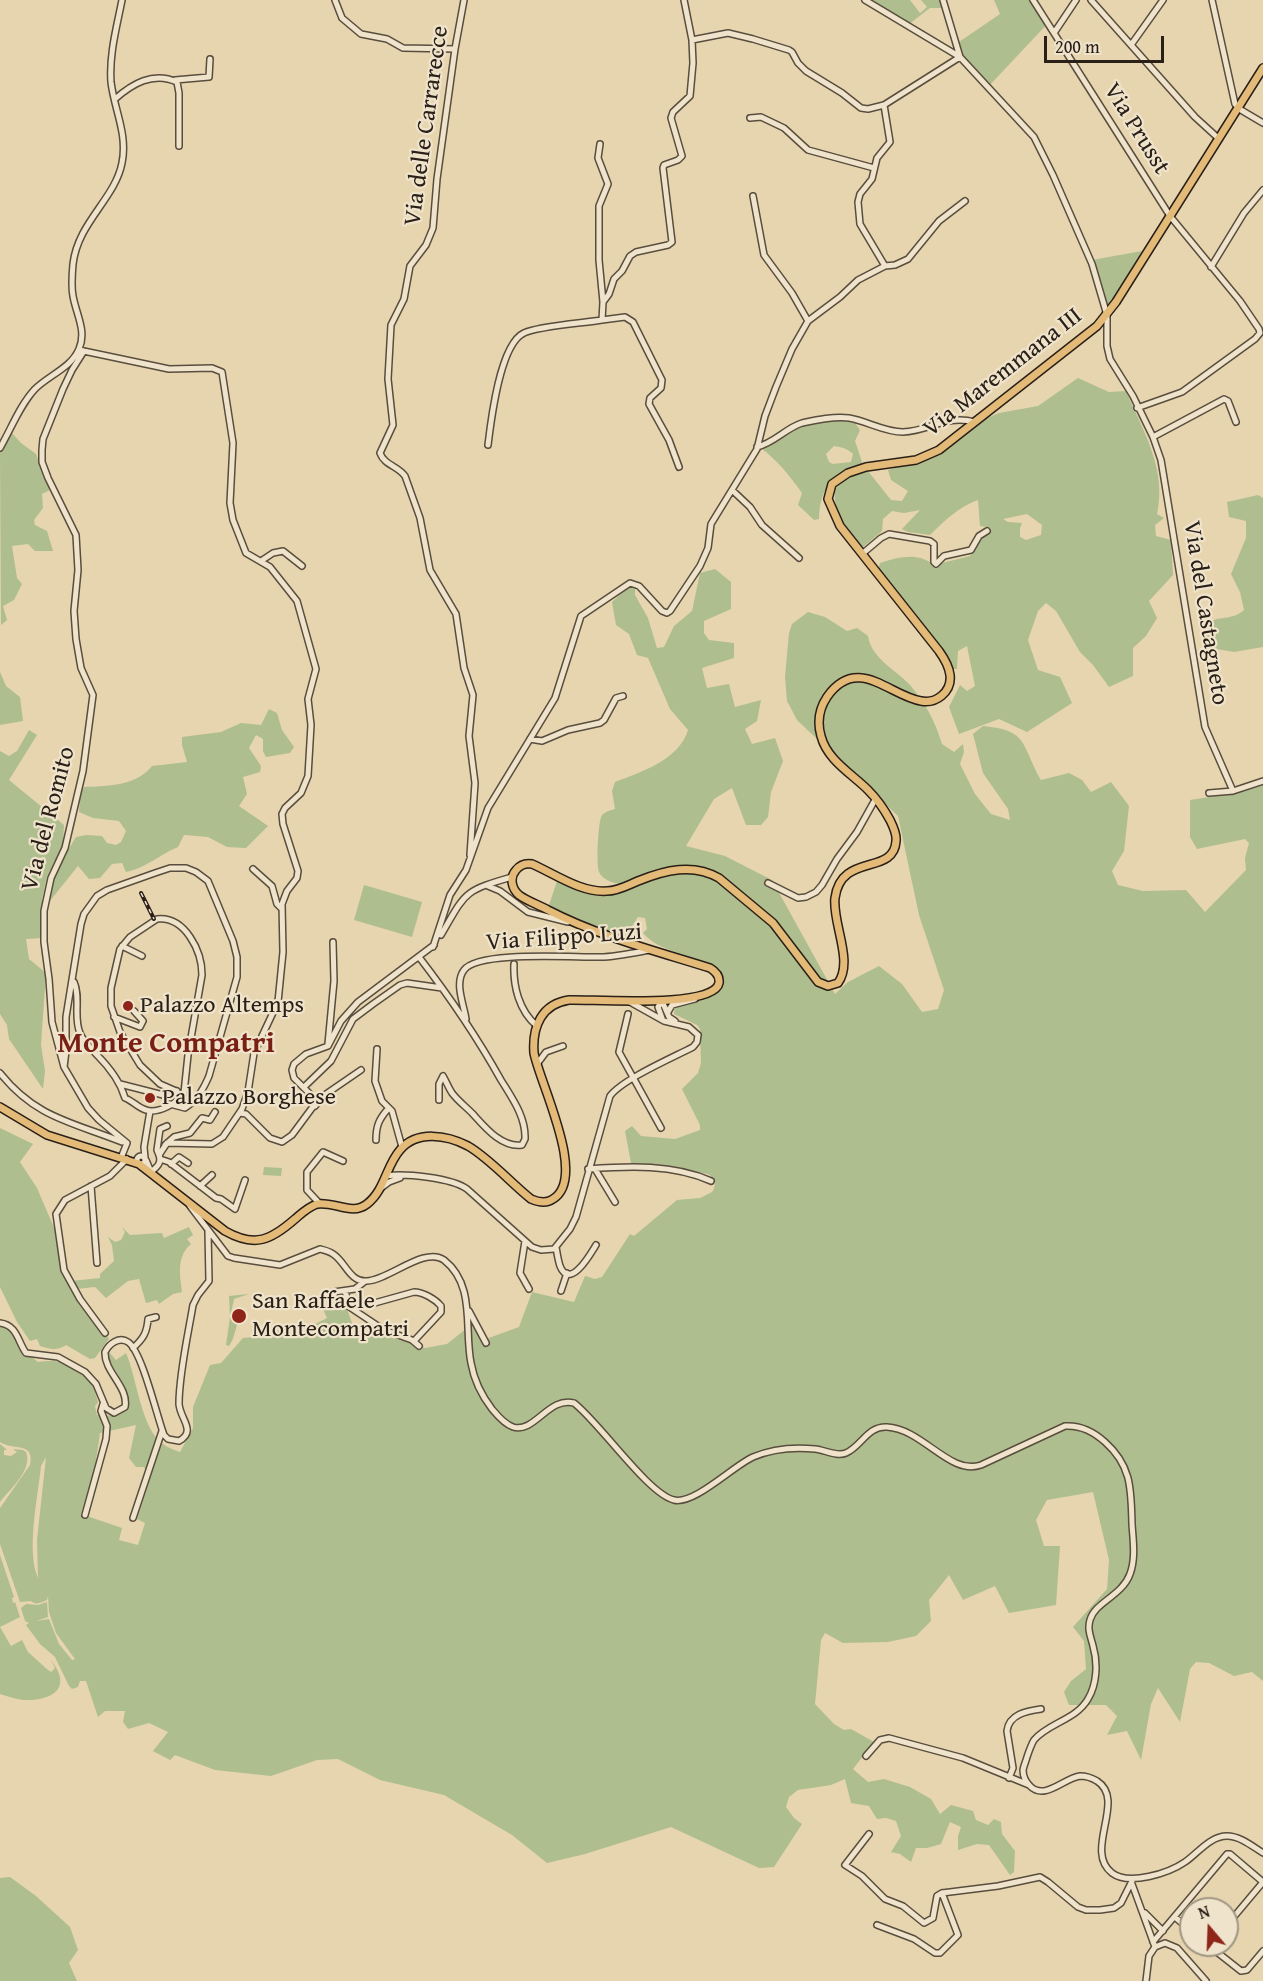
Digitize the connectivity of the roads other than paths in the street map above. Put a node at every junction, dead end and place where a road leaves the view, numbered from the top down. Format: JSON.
{"nodes":[{"id":1,"x":122,"y":0,"type":"edge"},
{"id":2,"x":335,"y":0,"type":"edge"},
{"id":3,"x":464,"y":0,"type":"edge"},
{"id":4,"x":684,"y":0,"type":"edge"},
{"id":5,"x":865,"y":0,"type":"edge"},
{"id":6,"x":943,"y":0,"type":"edge"},
{"id":7,"x":1033,"y":0,"type":"edge"},
{"id":8,"x":1076,"y":0,"type":"edge"},
{"id":9,"x":1091,"y":0,"type":"edge"},
{"id":10,"x":1163,"y":0,"type":"edge"},
{"id":11,"x":1212,"y":0,"type":"edge"},
{"id":12,"x":1054,"y":33,"type":"junction"},
{"id":13,"x":692,"y":40,"type":"junction"},
{"id":14,"x":1131,"y":45,"type":"junction"},
{"id":15,"x":455,"y":49,"type":"junction"},
{"id":16,"x":960,"y":57,"type":"junction"},
{"id":17,"x":210,"y":59,"type":"dead end"},
{"id":18,"x":1263,"y":68,"type":"edge"},
{"id":19,"x":173,"y":80,"type":"junction"},
{"id":20,"x":115,"y":99,"type":"junction"},
{"id":21,"x":884,"y":105,"type":"junction"},
{"id":22,"x":1237,"y":108,"type":"junction"},
{"id":23,"x":750,"y":118,"type":"dead end"},
{"id":24,"x":1263,"y":123,"type":"edge"},
{"id":25,"x":1218,"y":138,"type":"junction"},
{"id":26,"x":600,"y":144,"type":"dead end"},
{"id":27,"x":180,"y":146,"type":"dead end"},
{"id":28,"x":874,"y":168,"type":"junction"},
{"id":29,"x":1263,"y":190,"type":"edge"},
{"id":30,"x":753,"y":196,"type":"dead end"},
{"id":31,"x":965,"y":201,"type":"dead end"},
{"id":32,"x":1170,"y":216,"type":"junction"},
{"id":33,"x":885,"y":266,"type":"junction"},
{"id":34,"x":1211,"y":267,"type":"junction"},
{"id":35,"x":603,"y":302,"type":"junction"},
{"id":36,"x":1107,"y":315,"type":"junction"},
{"id":37,"x":602,"y":320,"type":"junction"},
{"id":38,"x":808,"y":321,"type":"junction"},
{"id":39,"x":82,"y":350,"type":"junction"},
{"id":40,"x":1137,"y":408,"type":"junction"},
{"id":41,"x":975,"y":422,"type":"junction"},
{"id":42,"x":1236,"y":422,"type":"dead end"},
{"id":43,"x":1153,"y":437,"type":"junction"},
{"id":44,"x":488,"y":445,"type":"dead end"},
{"id":45,"x":757,"y":447,"type":"junction"},
{"id":46,"x":0,"y":448,"type":"edge"},
{"id":47,"x":679,"y":467,"type":"dead end"},
{"id":48,"x":732,"y":490,"type":"junction"},
{"id":49,"x":987,"y":531,"type":"dead end"},
{"id":50,"x":862,"y":554,"type":"junction"},
{"id":51,"x":799,"y":558,"type":"dead end"},
{"id":52,"x":261,"y":561,"type":"junction"},
{"id":53,"x":302,"y":566,"type":"dead end"},
{"id":54,"x":623,"y":696,"type":"dead end"},
{"id":55,"x":530,"y":739,"type":"junction"},
{"id":56,"x":1263,"y":781,"type":"edge"},
{"id":57,"x":1233,"y":791,"type":"junction"},
{"id":58,"x":1209,"y":794,"type":"dead end"},
{"id":59,"x":876,"y":798,"type":"junction"},
{"id":60,"x":470,"y":858,"type":"junction"},
{"id":61,"x":253,"y":869,"type":"dead end"},
{"id":62,"x":512,"y":877,"type":"junction"},
{"id":63,"x":768,"y":883,"type":"dead end"},
{"id":64,"x":483,"y":885,"type":"junction"},
{"id":65,"x":282,"y":909,"type":"junction"},
{"id":66,"x":576,"y":924,"type":"junction"},
{"id":67,"x":333,"y":942,"type":"dead end"},
{"id":68,"x":122,"y":946,"type":"junction"},
{"id":69,"x":433,"y":947,"type":"junction"},
{"id":70,"x":659,"y":952,"type":"junction"},
{"id":71,"x":142,"y":956,"type":"dead end"},
{"id":72,"x":419,"y":957,"type":"junction"},
{"id":73,"x":514,"y":964,"type":"dead end"},
{"id":74,"x":73,"y":981,"type":"junction"},
{"id":75,"x":442,"y":988,"type":"junction"},
{"id":76,"x":461,"y":995,"type":"junction"},
{"id":77,"x":703,"y":995,"type":"junction"},
{"id":78,"x":452,"y":1000,"type":"junction"},
{"id":79,"x":622,"y":1000,"type":"junction"},
{"id":80,"x":662,"y":1001,"type":"junction"},
{"id":81,"x":134,"y":1011,"type":"dead end"},
{"id":82,"x":628,"y":1014,"type":"dead end"},
{"id":83,"x":668,"y":1014,"type":"junction"},
{"id":84,"x":114,"y":1017,"type":"junction"},
{"id":85,"x":466,"y":1020,"type":"junction"},
{"id":86,"x":669,"y":1022,"type":"junction"},
{"id":87,"x":537,"y":1026,"type":"junction"},
{"id":88,"x":698,"y":1035,"type":"junction"},
{"id":89,"x":328,"y":1046,"type":"junction"},
{"id":90,"x":563,"y":1046,"type":"dead end"},
{"id":91,"x":377,"y":1049,"type":"dead end"},
{"id":92,"x":537,"y":1064,"type":"junction"},
{"id":93,"x":63,"y":1067,"type":"junction"},
{"id":94,"x":361,"y":1070,"type":"dead end"},
{"id":95,"x":0,"y":1073,"type":"edge"},
{"id":96,"x":634,"y":1079,"type":"junction"},
{"id":97,"x":119,"y":1082,"type":"junction"},
{"id":98,"x":304,"y":1087,"type":"junction"},
{"id":99,"x":176,"y":1091,"type":"junction"},
{"id":100,"x":184,"y":1093,"type":"junction"},
{"id":101,"x":439,"y":1100,"type":"dead end"},
{"id":102,"x":170,"y":1104,"type":"junction"},
{"id":103,"x":245,"y":1104,"type":"junction"},
{"id":104,"x":0,"y":1107,"type":"edge"},
{"id":105,"x":314,"y":1108,"type":"junction"},
{"id":106,"x":388,"y":1108,"type":"junction"},
{"id":107,"x":150,"y":1111,"type":"junction"},
{"id":108,"x":215,"y":1112,"type":"dead end"},
{"id":109,"x":240,"y":1113,"type":"junction"},
{"id":110,"x":250,"y":1119,"type":"junction"},
{"id":111,"x":233,"y":1124,"type":"junction"},
{"id":112,"x":167,"y":1126,"type":"dead end"},
{"id":113,"x":661,"y":1128,"type":"dead end"},
{"id":114,"x":376,"y":1140,"type":"dead end"},
{"id":115,"x":127,"y":1143,"type":"junction"},
{"id":116,"x":164,"y":1146,"type":"junction"},
{"id":117,"x":402,"y":1147,"type":"junction"},
{"id":118,"x":159,"y":1157,"type":"junction"},
{"id":119,"x":126,"y":1159,"type":"junction"},
{"id":120,"x":142,"y":1160,"type":"junction"},
{"id":121,"x":343,"y":1161,"type":"dead end"},
{"id":122,"x":188,"y":1163,"type":"dead end"},
{"id":123,"x":171,"y":1164,"type":"junction"},
{"id":124,"x":392,"y":1166,"type":"junction"},
{"id":125,"x":588,"y":1169,"type":"junction"},
{"id":126,"x":595,"y":1169,"type":"junction"},
{"id":127,"x":151,"y":1172,"type":"junction"},
{"id":128,"x":212,"y":1175,"type":"dead end"},
{"id":129,"x":386,"y":1176,"type":"junction"},
{"id":130,"x":399,"y":1177,"type":"junction"},
{"id":131,"x":245,"y":1180,"type":"dead end"},
{"id":132,"x":711,"y":1181,"type":"dead end"},
{"id":133,"x":91,"y":1186,"type":"junction"},
{"id":134,"x":200,"y":1186,"type":"junction"},
{"id":135,"x":380,"y":1189,"type":"junction"},
{"id":136,"x":185,"y":1200,"type":"junction"},
{"id":137,"x":615,"y":1202,"type":"dead end"},
{"id":138,"x":320,"y":1204,"type":"junction"},
{"id":139,"x":208,"y":1229,"type":"junction"},
{"id":140,"x":525,"y":1241,"type":"junction"},
{"id":141,"x":596,"y":1245,"type":"dead end"},
{"id":142,"x":556,"y":1247,"type":"junction"},
{"id":143,"x":98,"y":1263,"type":"dead end"},
{"id":144,"x":567,"y":1273,"type":"junction"},
{"id":145,"x":364,"y":1282,"type":"junction"},
{"id":146,"x":529,"y":1289,"type":"dead end"},
{"id":147,"x":345,"y":1291,"type":"junction"},
{"id":148,"x":561,"y":1291,"type":"dead end"},
{"id":149,"x":467,"y":1306,"type":"junction"},
{"id":150,"x":156,"y":1317,"type":"dead end"},
{"id":151,"x":0,"y":1323,"type":"edge"},
{"id":152,"x":105,"y":1333,"type":"dead end"},
{"id":153,"x":414,"y":1341,"type":"junction"},
{"id":154,"x":486,"y":1342,"type":"dead end"},
{"id":155,"x":419,"y":1346,"type":"dead end"},
{"id":156,"x":133,"y":1348,"type":"junction"},
{"id":157,"x":103,"y":1404,"type":"junction"},
{"id":158,"x":162,"y":1430,"type":"junction"},
{"id":159,"x":85,"y":1515,"type":"dead end"},
{"id":160,"x":134,"y":1518,"type":"dead end"},
{"id":161,"x":1041,"y":1709,"type":"dead end"},
{"id":162,"x":866,"y":1756,"type":"dead end"},
{"id":163,"x":1009,"y":1778,"type":"junction"},
{"id":164,"x":1029,"y":1785,"type":"junction"},
{"id":165,"x":869,"y":1834,"type":"dead end"},
{"id":166,"x":1263,"y":1853,"type":"edge"},
{"id":167,"x":1133,"y":1879,"type":"junction"},
{"id":168,"x":1263,"y":1882,"type":"edge"},
{"id":169,"x":942,"y":1893,"type":"junction"},
{"id":170,"x":1142,"y":1910,"type":"junction"},
{"id":171,"x":1239,"y":1911,"type":"edge"},
{"id":172,"x":1175,"y":1917,"type":"junction"},
{"id":173,"x":1179,"y":1920,"type":"edge"},
{"id":174,"x":877,"y":1925,"type":"dead end"},
{"id":175,"x":1163,"y":1931,"type":"junction"},
{"id":176,"x":1154,"y":1944,"type":"junction"},
{"id":177,"x":1263,"y":1951,"type":"edge"},
{"id":178,"x":1224,"y":1957,"type":"edge"},
{"id":179,"x":1146,"y":1981,"type":"edge"},
{"id":180,"x":1206,"y":1981,"type":"edge"}],
"edges":[{"from":1,"to":20,"type":"street"},
{"from":2,"to":15,"type":"street"},
{"from":3,"to":15,"type":"street","name":"Via delle Carrarecce"},
{"from":4,"to":13,"type":"street"},
{"from":5,"to":16,"type":"street"},
{"from":6,"to":16,"type":"street"},
{"from":7,"to":12,"type":"street","name":"Via Prusst"},
{"from":8,"to":12,"type":"street"},
{"from":9,"to":14,"type":"street"},
{"from":10,"to":14,"type":"street"},
{"from":11,"to":22,"type":"street"},
{"from":12,"to":32,"type":"street","name":"Via Prusst"},
{"from":13,"to":21,"type":"street"},
{"from":13,"to":35,"type":"street"},
{"from":14,"to":25,"type":"street"},
{"from":15,"to":60,"type":"street","name":"Via delle Carrarecce"},
{"from":16,"to":21,"type":"street"},
{"from":16,"to":36,"type":"street","name":"Via del Castagneto"},
{"from":17,"to":19,"type":"street"},
{"from":18,"to":22,"type":"main road","name":"Via Maremmana III"},
{"from":19,"to":20,"type":"street"},
{"from":19,"to":27,"type":"street"},
{"from":20,"to":39,"type":"street"},
{"from":21,"to":28,"type":"street"},
{"from":22,"to":24,"type":"street"},
{"from":22,"to":25,"type":"main road","name":"Via Maremmana III"},
{"from":23,"to":28,"type":"street"},
{"from":25,"to":32,"type":"main road","name":"Via Maremmana III"},
{"from":26,"to":35,"type":"street"},
{"from":28,"to":33,"type":"street"},
{"from":29,"to":34,"type":"street"},
{"from":30,"to":38,"type":"street"},
{"from":31,"to":33,"type":"street"},
{"from":32,"to":34,"type":"street","name":"Via Prusst"},
{"from":32,"to":36,"type":"main road","name":"Via Maremmana III"},
{"from":33,"to":38,"type":"street"},
{"from":34,"to":40,"type":"street","name":"Via Prusst"},
{"from":35,"to":37,"type":"street"},
{"from":36,"to":40,"type":"street","name":"Via del Castagneto"},
{"from":36,"to":41,"type":"main road","name":"Via Maremmana III"},
{"from":37,"to":44,"type":"street"},
{"from":37,"to":47,"type":"street"},
{"from":38,"to":45,"type":"street"},
{"from":39,"to":46,"type":"street"},
{"from":39,"to":52,"type":"street"},
{"from":39,"to":93,"type":"street","name":"Via del Romito"},
{"from":40,"to":43,"type":"street","name":"Via del Castagneto"},
{"from":41,"to":45,"type":"street"},
{"from":41,"to":50,"type":"main road","name":"Via Maremmana III"},
{"from":42,"to":43,"type":"street"},
{"from":43,"to":57,"type":"street","name":"Via del Castagneto"},
{"from":45,"to":48,"type":"street"},
{"from":48,"to":51,"type":"street"},
{"from":48,"to":55,"type":"street"},
{"from":49,"to":50,"type":"street"},
{"from":50,"to":59,"type":"main road","name":"Via Maremmana III"},
{"from":52,"to":53,"type":"street"},
{"from":52,"to":65,"type":"street"},
{"from":54,"to":55,"type":"street"},
{"from":55,"to":60,"type":"street"},
{"from":56,"to":57,"type":"street"},
{"from":57,"to":58,"type":"street"},
{"from":59,"to":62,"type":"main road","name":"Via Maremmana III"},
{"from":59,"to":63,"type":"street"},
{"from":60,"to":69,"type":"street"},
{"from":61,"to":65,"type":"street"},
{"from":62,"to":64,"type":"street"},
{"from":62,"to":66,"type":"main road"},
{"from":64,"to":66,"type":"street"},
{"from":64,"to":69,"type":"street"},
{"from":65,"to":103,"type":"street"},
{"from":66,"to":70,"type":"main road"},
{"from":67,"to":89,"type":"street"},
{"from":68,"to":71,"type":"street"},
{"from":68,"to":84,"type":"street"},
{"from":68,"to":100,"type":"street"},
{"from":69,"to":72,"type":"street"},
{"from":70,"to":76,"type":"street","name":"Via Filippo Luzi"},
{"from":70,"to":77,"type":"main road"},
{"from":72,"to":75,"type":"street"},
{"from":72,"to":89,"type":"street"},
{"from":73,"to":87,"type":"street"},
{"from":74,"to":93,"type":"street"},
{"from":74,"to":97,"type":"street"},
{"from":74,"to":102,"type":"street"},
{"from":75,"to":78,"type":"street"},
{"from":75,"to":98,"type":"street"},
{"from":76,"to":78,"type":"street"},
{"from":76,"to":85,"type":"street","name":"Via Filippo Luzi"},
{"from":77,"to":80,"type":"main road"},
{"from":77,"to":83,"type":"street"},
{"from":78,"to":85,"type":"street"},
{"from":79,"to":80,"type":"main road"},
{"from":79,"to":86,"type":"street"},
{"from":79,"to":87,"type":"main road"},
{"from":80,"to":83,"type":"street"},
{"from":80,"to":86,"type":"street"},
{"from":81,"to":84,"type":"street"},
{"from":82,"to":96,"type":"street"},
{"from":83,"to":88,"type":"street"},
{"from":84,"to":99,"type":"street"},
{"from":85,"to":101,"type":"street"},
{"from":86,"to":88,"type":"street"},
{"from":87,"to":92,"type":"main road"},
{"from":88,"to":96,"type":"street"},
{"from":89,"to":98,"type":"street"},
{"from":90,"to":92,"type":"street"},
{"from":91,"to":106,"type":"street"},
{"from":92,"to":117,"type":"main road"},
{"from":93,"to":115,"type":"street","name":"Via del Romito"},
{"from":94,"to":105,"type":"street"},
{"from":95,"to":115,"type":"street"},
{"from":96,"to":113,"type":"street"},
{"from":96,"to":125,"type":"street"},
{"from":97,"to":99,"type":"street"},
{"from":97,"to":107,"type":"street"},
{"from":98,"to":105,"type":"street"},
{"from":99,"to":100,"type":"street"},
{"from":100,"to":102,"type":"street"},
{"from":102,"to":107,"type":"street"},
{"from":103,"to":109,"type":"street"},
{"from":103,"to":110,"type":"street"},
{"from":104,"to":119,"type":"main road"},
{"from":105,"to":110,"type":"street"},
{"from":106,"to":114,"type":"street"},
{"from":106,"to":117,"type":"street"},
{"from":107,"to":120,"type":"street"},
{"from":108,"to":116,"type":"street"},
{"from":109,"to":110,"type":"street"},
{"from":109,"to":111,"type":"street"},
{"from":110,"to":111,"type":"street"},
{"from":111,"to":116,"type":"street"},
{"from":112,"to":118,"type":"street"},
{"from":115,"to":119,"type":"street"},
{"from":116,"to":118,"type":"street"},
{"from":117,"to":124,"type":"main road"},
{"from":118,"to":123,"type":"street"},
{"from":118,"to":127,"type":"street"},
{"from":119,"to":120,"type":"main road"},
{"from":119,"to":133,"type":"street"},
{"from":120,"to":127,"type":"main road"},
{"from":121,"to":138,"type":"street"},
{"from":122,"to":123,"type":"street"},
{"from":123,"to":134,"type":"street"},
{"from":124,"to":129,"type":"main road"},
{"from":124,"to":130,"type":"street"},
{"from":125,"to":126,"type":"street"},
{"from":125,"to":142,"type":"street"},
{"from":126,"to":132,"type":"street"},
{"from":126,"to":137,"type":"street"},
{"from":127,"to":136,"type":"main road"},
{"from":128,"to":134,"type":"street"},
{"from":129,"to":130,"type":"street"},
{"from":129,"to":135,"type":"main road"},
{"from":130,"to":135,"type":"street"},
{"from":130,"to":140,"type":"street"},
{"from":131,"to":134,"type":"street"},
{"from":133,"to":143,"type":"street"},
{"from":133,"to":152,"type":"street"},
{"from":135,"to":138,"type":"main road"},
{"from":136,"to":138,"type":"main road"},
{"from":136,"to":139,"type":"street"},
{"from":139,"to":145,"type":"street"},
{"from":139,"to":158,"type":"street"},
{"from":140,"to":142,"type":"street"},
{"from":140,"to":146,"type":"street"},
{"from":141,"to":144,"type":"street"},
{"from":142,"to":144,"type":"street"},
{"from":144,"to":148,"type":"street"},
{"from":145,"to":147,"type":"street"},
{"from":145,"to":149,"type":"street"},
{"from":147,"to":153,"type":"street"},
{"from":147,"to":153,"type":"street"},
{"from":149,"to":154,"type":"street"},
{"from":149,"to":164,"type":"street"},
{"from":150,"to":156,"type":"street"},
{"from":151,"to":157,"type":"street"},
{"from":153,"to":155,"type":"street"},
{"from":156,"to":157,"type":"street"},
{"from":156,"to":158,"type":"street"},
{"from":157,"to":159,"type":"street"},
{"from":158,"to":160,"type":"street"},
{"from":161,"to":163,"type":"street"},
{"from":162,"to":163,"type":"street"},
{"from":163,"to":164,"type":"street"},
{"from":164,"to":167,"type":"street"},
{"from":165,"to":169,"type":"street"},
{"from":166,"to":167,"type":"street"},
{"from":167,"to":169,"type":"street"},
{"from":167,"to":170,"type":"street"},
{"from":168,"to":171,"type":"street"},
{"from":168,"to":172,"type":"street"},
{"from":169,"to":174,"type":"street"},
{"from":170,"to":175,"type":"street"},
{"from":170,"to":176,"type":"street"},
{"from":172,"to":173,"type":"street"},
{"from":172,"to":175,"type":"street"},
{"from":175,"to":176,"type":"street"},
{"from":176,"to":179,"type":"street"},
{"from":176,"to":180,"type":"street"},
{"from":177,"to":178,"type":"street"}]}
